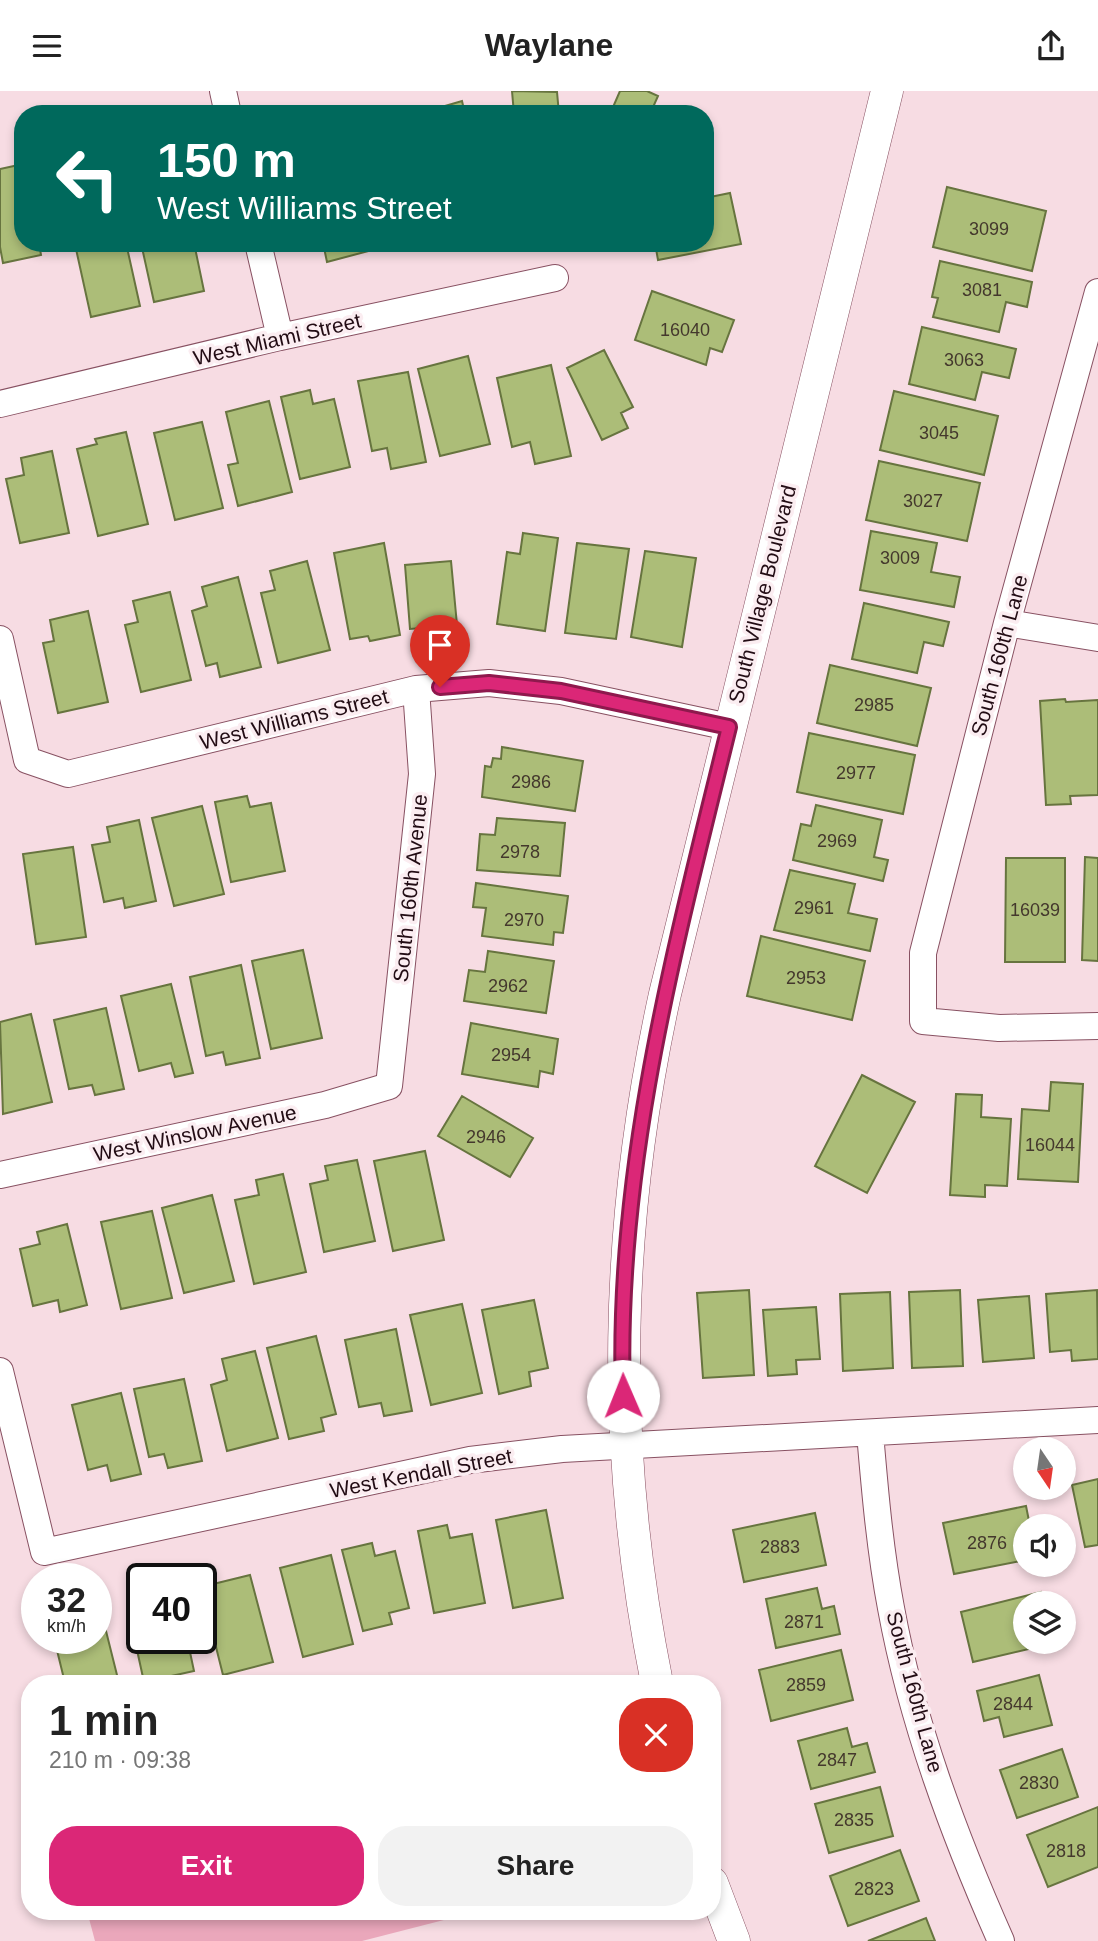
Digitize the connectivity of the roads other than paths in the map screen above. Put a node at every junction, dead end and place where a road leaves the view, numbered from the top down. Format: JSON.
{"nodes":[{"id":1,"x":887,"y":91,"type":"edge"},
{"id":2,"x":260,"y":252,"type":"edge"},
{"id":3,"x":555,"y":278,"type":"dead end"},
{"id":4,"x":1098,"y":292,"type":"edge"},
{"id":5,"x":280,"y":337,"type":"junction"},
{"id":6,"x":0,"y":404,"type":"edge"},
{"id":7,"x":1007,"y":623,"type":"junction"},
{"id":8,"x":1098,"y":638,"type":"edge"},
{"id":9,"x":0,"y":639,"type":"edge"},
{"id":10,"x":416,"y":689,"type":"junction"},
{"id":11,"x":729,"y":727,"type":"junction"},
{"id":12,"x":1098,"y":1026,"type":"edge"},
{"id":13,"x":389,"y":1086,"type":"joint"},
{"id":14,"x":0,"y":1175,"type":"edge"},
{"id":15,"x":0,"y":1371,"type":"edge"},
{"id":16,"x":1098,"y":1420,"type":"edge"},
{"id":17,"x":870,"y":1433,"type":"junction"},
{"id":18,"x":625,"y":1446,"type":"junction"},
{"id":19,"x":656,"y":1675,"type":"edge"},
{"id":20,"x":721,"y":1907,"type":"edge"},
{"id":21,"x":734,"y":1941,"type":"edge"},
{"id":22,"x":1002,"y":1941,"type":"edge"}],
"edges":[{"from":1,"to":11,"type":"street","name":"South Village Boulevard"},
{"from":2,"to":5,"type":"street"},
{"from":3,"to":5,"type":"street","name":"West Miami Street"},
{"from":4,"to":7,"type":"street","name":"South 160th Lane"},
{"from":5,"to":6,"type":"street","name":"West Miami Street"},
{"from":7,"to":8,"type":"street"},
{"from":7,"to":12,"type":"street","name":"South 160th Lane"},
{"from":9,"to":10,"type":"street","name":"West Williams Street"},
{"from":10,"to":11,"type":"street","name":"West Williams Street"},
{"from":10,"to":13,"type":"street","name":"South 160th Avenue"},
{"from":11,"to":18,"type":"street","name":"South Village Boulevard"},
{"from":13,"to":14,"type":"street","name":"West Winslow Avenue"},
{"from":15,"to":18,"type":"street","name":"West Kendall Street"},
{"from":16,"to":17,"type":"street","name":"West Kendall Street"},
{"from":17,"to":18,"type":"street","name":"West Kendall Street"},
{"from":17,"to":22,"type":"street","name":"South 160th Lane"},
{"from":18,"to":19,"type":"street","name":"South Village Boulevard"},
{"from":20,"to":21,"type":"street"}]}
